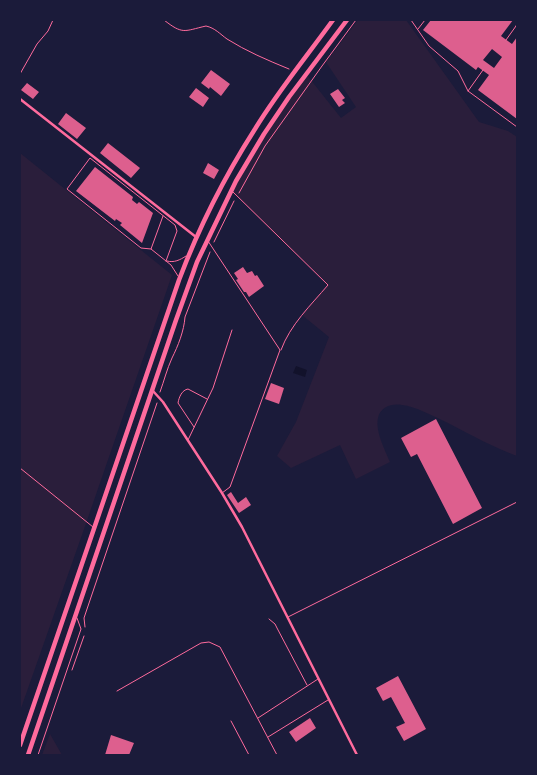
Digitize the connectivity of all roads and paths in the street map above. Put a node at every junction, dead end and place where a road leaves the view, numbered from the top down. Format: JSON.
{"nodes":[{"id":1,"x":53,"y":20,"type":"edge"},
{"id":2,"x":164,"y":20,"type":"edge"},
{"id":3,"x":333,"y":20,"type":"edge"},
{"id":4,"x":347,"y":20,"type":"edge"},
{"id":5,"x":356,"y":20,"type":"edge"},
{"id":6,"x":411,"y":20,"type":"edge"},
{"id":7,"x":425,"y":20,"type":"edge"},
{"id":8,"x":517,"y":26,"type":"edge"},
{"id":9,"x":418,"y":30,"type":"junction"},
{"id":10,"x":506,"y":40,"type":"dead end"},
{"id":11,"x":483,"y":70,"type":"dead end"},
{"id":12,"x":295,"y":72,"type":"junction"},
{"id":13,"x":20,"y":74,"type":"edge"},
{"id":14,"x":468,"y":91,"type":"junction"},
{"id":15,"x":20,"y":98,"type":"edge"},
{"id":16,"x":517,"y":127,"type":"edge"},
{"id":17,"x":231,"y":191,"type":"junction"},
{"id":18,"x":237,"y":196,"type":"junction"},
{"id":19,"x":163,"y":216,"type":"junction"},
{"id":20,"x":196,"y":237,"type":"junction"},
{"id":21,"x":207,"y":240,"type":"junction"},
{"id":22,"x":212,"y":247,"type":"junction"},
{"id":23,"x":151,"y":249,"type":"junction"},
{"id":24,"x":189,"y":254,"type":"junction"},
{"id":25,"x":166,"y":261,"type":"junction"},
{"id":26,"x":179,"y":280,"type":"junction"},
{"id":27,"x":232,"y":330,"type":"dead end"},
{"id":28,"x":280,"y":350,"type":"junction"},
{"id":29,"x":152,"y":391,"type":"junction"},
{"id":30,"x":159,"y":397,"type":"junction"},
{"id":31,"x":208,"y":399,"type":"junction"},
{"id":32,"x":194,"y":427,"type":"junction"},
{"id":33,"x":188,"y":441,"type":"junction"},
{"id":34,"x":20,"y":468,"type":"edge"},
{"id":35,"x":222,"y":493,"type":"junction"},
{"id":36,"x":517,"y":502,"type":"edge"},
{"id":37,"x":95,"y":529,"type":"junction"},
{"id":38,"x":76,"y":615,"type":"junction"},
{"id":39,"x":287,"y":618,"type":"junction"},
{"id":40,"x":269,"y":619,"type":"dead end"},
{"id":41,"x":72,"y":670,"type":"dead end"},
{"id":42,"x":318,"y":679,"type":"junction"},
{"id":43,"x":307,"y":686,"type":"junction"},
{"id":44,"x":117,"y":691,"type":"dead end"},
{"id":45,"x":329,"y":699,"type":"junction"},
{"id":46,"x":257,"y":718,"type":"junction"},
{"id":47,"x":231,"y":721,"type":"dead end"},
{"id":48,"x":268,"y":737,"type":"junction"},
{"id":49,"x":20,"y":745,"type":"edge"},
{"id":50,"x":28,"y":755,"type":"edge"},
{"id":51,"x":38,"y":755,"type":"edge"},
{"id":52,"x":249,"y":755,"type":"edge"},
{"id":53,"x":277,"y":755,"type":"edge"},
{"id":54,"x":357,"y":755,"type":"edge"}],
"edges":[{"from":1,"to":13,"type":"path"},
{"from":2,"to":12,"type":"path"},
{"from":3,"to":12,"type":"highway"},
{"from":4,"to":17,"type":"highway"},
{"from":5,"to":18,"type":"path"},
{"from":6,"to":9,"type":"lane"},
{"from":7,"to":9,"type":"lane"},
{"from":8,"to":10,"type":"lane"},
{"from":9,"to":14,"type":"lane"},
{"from":11,"to":14,"type":"lane"},
{"from":12,"to":20,"type":"highway"},
{"from":14,"to":16,"type":"lane"},
{"from":15,"to":20,"type":"street"},
{"from":17,"to":18,"type":"lane"},
{"from":17,"to":21,"type":"highway"},
{"from":18,"to":22,"type":"path"},
{"from":18,"to":28,"type":"lane"},
{"from":19,"to":23,"type":"lane"},
{"from":19,"to":23,"type":"lane"},
{"from":19,"to":25,"type":"lane"},
{"from":20,"to":24,"type":"highway"},
{"from":21,"to":22,"type":"lane"},
{"from":21,"to":29,"type":"highway"},
{"from":22,"to":28,"type":"lane"},
{"from":22,"to":30,"type":"path"},
{"from":23,"to":25,"type":"lane"},
{"from":24,"to":25,"type":"lane"},
{"from":24,"to":26,"type":"highway"},
{"from":25,"to":26,"type":"lane"},
{"from":26,"to":37,"type":"highway"},
{"from":27,"to":31,"type":"lane"},
{"from":28,"to":35,"type":"lane"},
{"from":29,"to":30,"type":"street"},
{"from":29,"to":38,"type":"highway"},
{"from":30,"to":33,"type":"street"},
{"from":30,"to":41,"type":"path"},
{"from":31,"to":32,"type":"lane"},
{"from":31,"to":32,"type":"lane"},
{"from":32,"to":33,"type":"lane"},
{"from":33,"to":35,"type":"street"},
{"from":34,"to":37,"type":"lane"},
{"from":35,"to":39,"type":"street"},
{"from":36,"to":39,"type":"lane"},
{"from":37,"to":49,"type":"highway"},
{"from":38,"to":50,"type":"highway"},
{"from":38,"to":51,"type":"lane"},
{"from":39,"to":42,"type":"street"},
{"from":40,"to":43,"type":"lane"},
{"from":42,"to":43,"type":"lane"},
{"from":42,"to":45,"type":"street"},
{"from":43,"to":46,"type":"lane"},
{"from":44,"to":46,"type":"lane"},
{"from":45,"to":48,"type":"lane"},
{"from":45,"to":54,"type":"street"},
{"from":46,"to":48,"type":"lane"},
{"from":47,"to":52,"type":"lane"},
{"from":48,"to":53,"type":"lane"}]}
